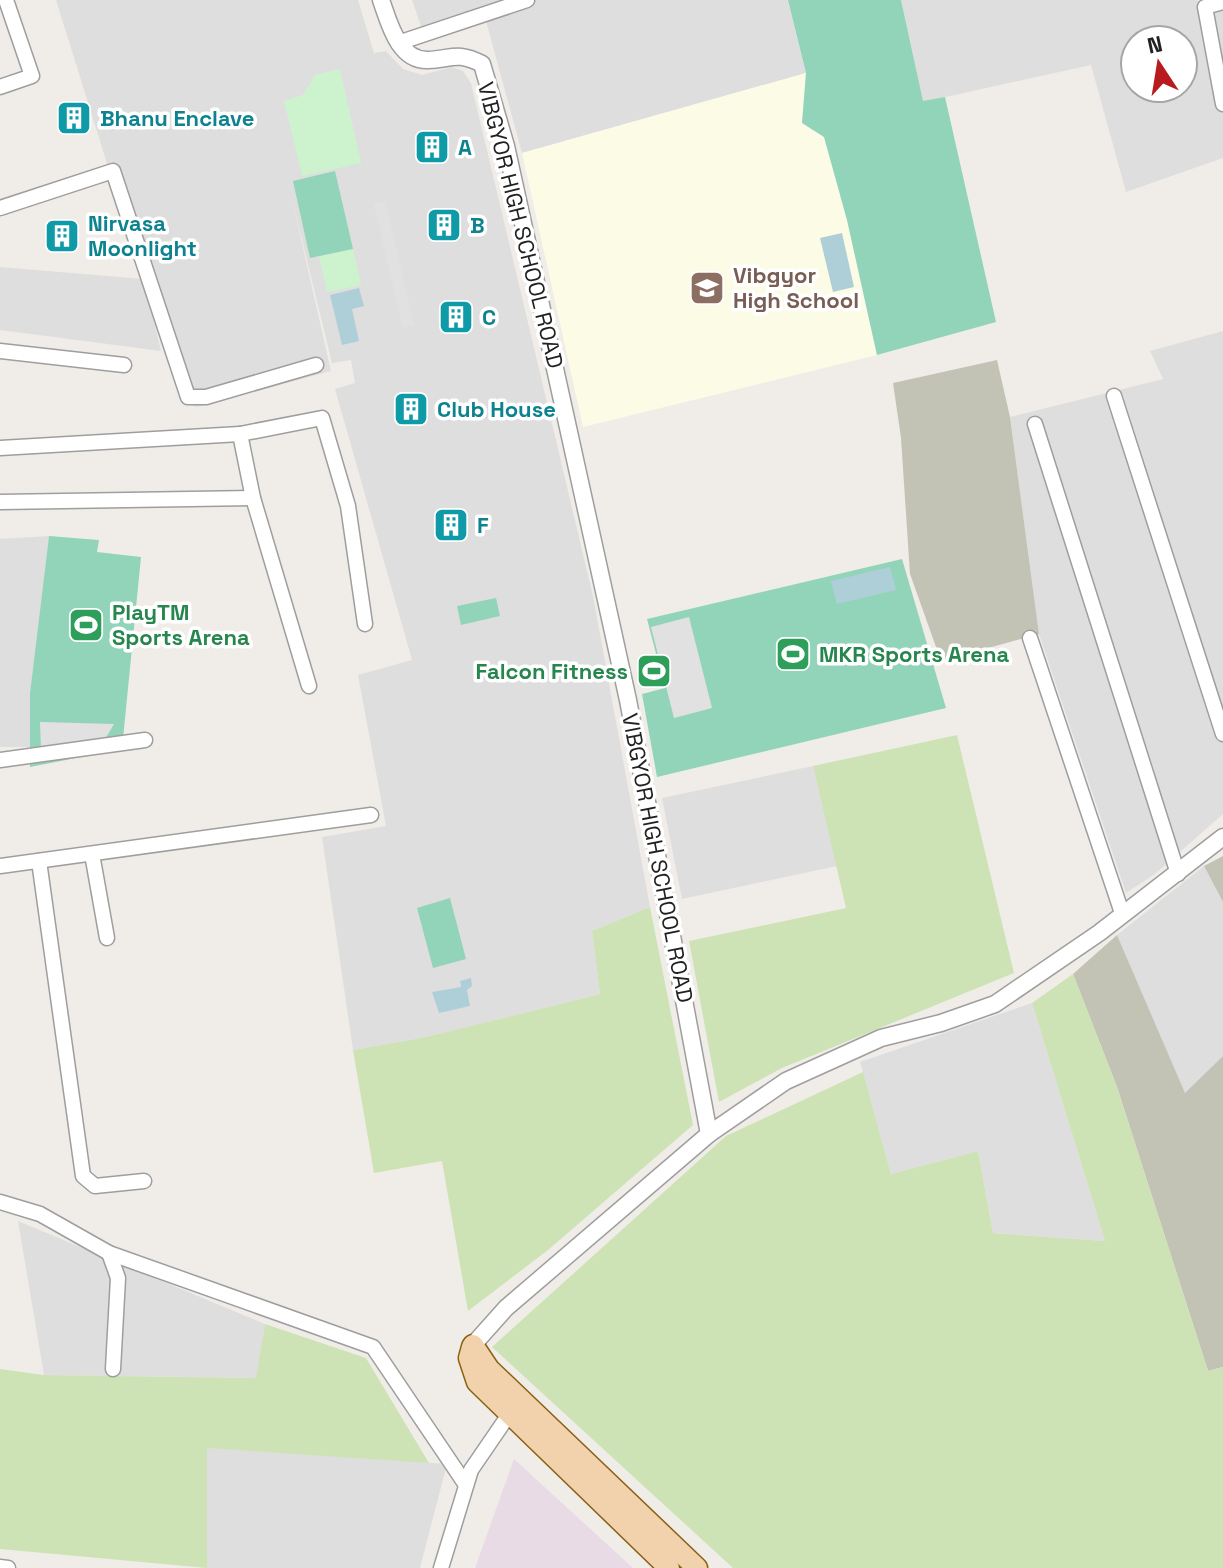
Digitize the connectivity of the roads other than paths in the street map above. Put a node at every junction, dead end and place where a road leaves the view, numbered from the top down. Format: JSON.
{"nodes":[{"id":1,"x":6,"y":0,"type":"edge"},
{"id":2,"x":381,"y":0,"type":"edge"},
{"id":3,"x":527,"y":0,"type":"edge"},
{"id":4,"x":1223,"y":2,"type":"edge"},
{"id":5,"x":398,"y":43,"type":"junction"},
{"id":6,"x":0,"y":87,"type":"edge"},
{"id":7,"x":1223,"y":104,"type":"edge"},
{"id":8,"x":0,"y":208,"type":"edge"},
{"id":9,"x":0,"y":351,"type":"edge"},
{"id":10,"x":124,"y":365,"type":"dead end"},
{"id":11,"x":316,"y":365,"type":"dead end"},
{"id":12,"x":1114,"y":396,"type":"dead end"},
{"id":13,"x":1035,"y":424,"type":"dead end"},
{"id":14,"x":240,"y":434,"type":"junction"},
{"id":15,"x":0,"y":448,"type":"edge"},
{"id":16,"x":253,"y":498,"type":"junction"},
{"id":17,"x":0,"y":502,"type":"edge"},
{"id":18,"x":365,"y":624,"type":"dead end"},
{"id":19,"x":1030,"y":638,"type":"dead end"},
{"id":20,"x":309,"y":686,"type":"dead end"},
{"id":21,"x":1223,"y":734,"type":"edge"},
{"id":22,"x":145,"y":740,"type":"dead end"},
{"id":23,"x":0,"y":760,"type":"edge"},
{"id":24,"x":371,"y":815,"type":"dead end"},
{"id":25,"x":1223,"y":837,"type":"edge"},
{"id":26,"x":92,"y":854,"type":"junction"},
{"id":27,"x":39,"y":861,"type":"junction"},
{"id":28,"x":0,"y":866,"type":"edge"},
{"id":29,"x":1178,"y":874,"type":"junction"},
{"id":30,"x":1122,"y":913,"type":"junction"},
{"id":31,"x":107,"y":938,"type":"dead end"},
{"id":32,"x":709,"y":1134,"type":"junction"},
{"id":33,"x":144,"y":1181,"type":"dead end"},
{"id":34,"x":0,"y":1202,"type":"edge"},
{"id":35,"x":109,"y":1253,"type":"junction"},
{"id":36,"x":473,"y":1345,"type":"joint"},
{"id":37,"x":113,"y":1369,"type":"dead end"},
{"id":38,"x":483,"y":1376,"type":"junction"},
{"id":39,"x":508,"y":1416,"type":"junction"},
{"id":40,"x":466,"y":1485,"type":"junction"},
{"id":41,"x":0,"y":1567,"type":"edge"},
{"id":42,"x":8,"y":1568,"type":"edge"},
{"id":43,"x":441,"y":1568,"type":"edge"},
{"id":44,"x":669,"y":1568,"type":"edge"},
{"id":45,"x":697,"y":1568,"type":"edge"}],
"edges":[{"from":1,"to":6,"type":"street"},
{"from":2,"to":5,"type":"street"},
{"from":3,"to":5,"type":"street"},
{"from":4,"to":7,"type":"street"},
{"from":5,"to":32,"type":"street","name":"VIBGYOR HIGH SCHOOL ROAD"},
{"from":8,"to":11,"type":"street"},
{"from":9,"to":10,"type":"street"},
{"from":12,"to":21,"type":"street"},
{"from":13,"to":29,"type":"street"},
{"from":14,"to":15,"type":"street"},
{"from":14,"to":16,"type":"street"},
{"from":14,"to":18,"type":"street"},
{"from":16,"to":17,"type":"street"},
{"from":16,"to":20,"type":"street"},
{"from":19,"to":30,"type":"street"},
{"from":22,"to":23,"type":"street"},
{"from":24,"to":26,"type":"street"},
{"from":25,"to":29,"type":"street"},
{"from":26,"to":27,"type":"street"},
{"from":26,"to":31,"type":"street"},
{"from":27,"to":28,"type":"street"},
{"from":27,"to":33,"type":"street"},
{"from":29,"to":30,"type":"street"},
{"from":30,"to":32,"type":"street"},
{"from":32,"to":36,"type":"street"},
{"from":34,"to":35,"type":"street"},
{"from":35,"to":37,"type":"street"},
{"from":35,"to":40,"type":"street"},
{"from":36,"to":38,"type":"main road"},
{"from":38,"to":39,"type":"main road"},
{"from":38,"to":45,"type":"main road"},
{"from":39,"to":40,"type":"street"},
{"from":39,"to":44,"type":"main road"},
{"from":40,"to":43,"type":"street"},
{"from":41,"to":42,"type":"street"}]}
